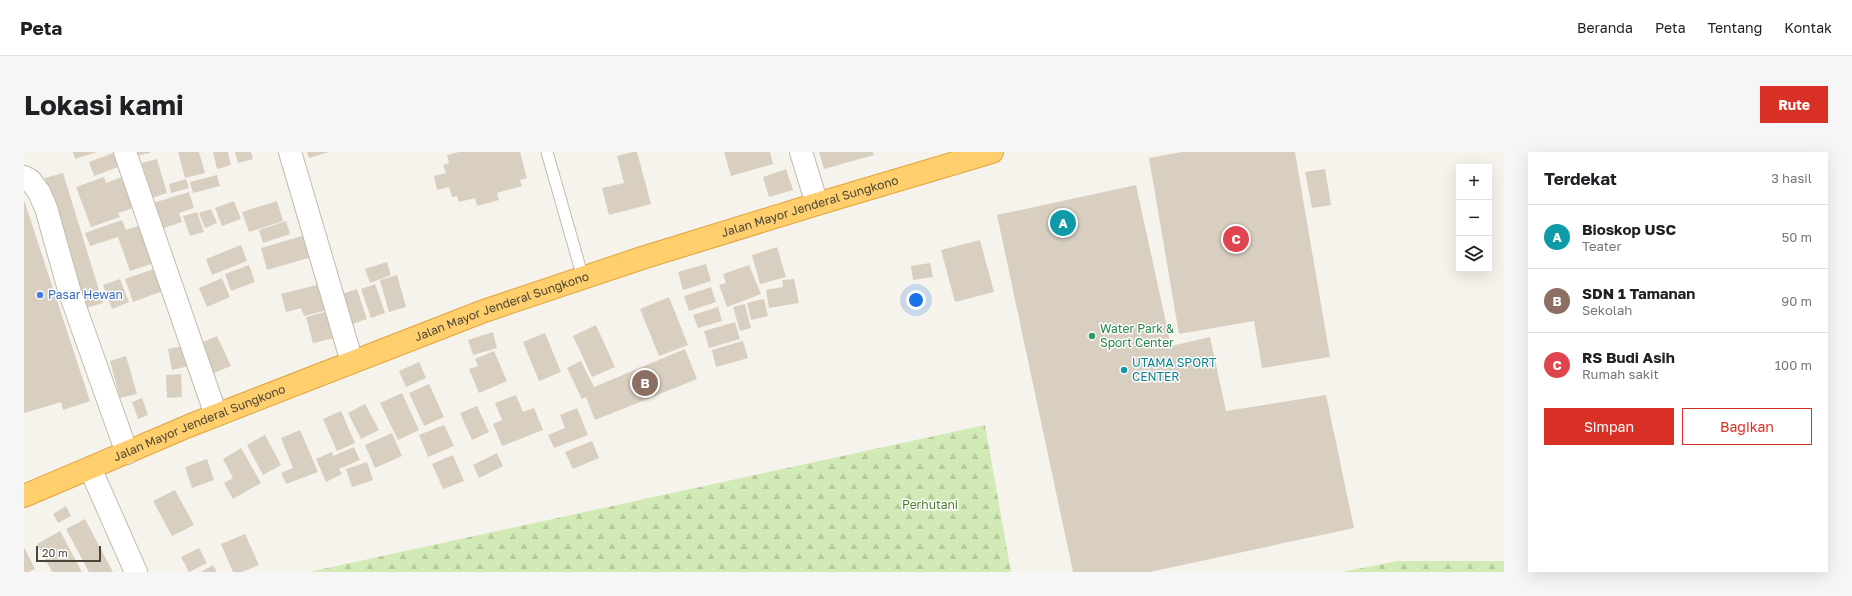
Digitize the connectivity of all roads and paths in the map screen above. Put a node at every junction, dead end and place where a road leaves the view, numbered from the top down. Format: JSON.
{"nodes":[{"id":1,"x":125,"y":152,"type":"edge"},
{"id":2,"x":290,"y":152,"type":"edge"},
{"id":3,"x":547,"y":152,"type":"edge"},
{"id":4,"x":801,"y":152,"type":"edge"},
{"id":5,"x":992,"y":152,"type":"edge"},
{"id":6,"x":24,"y":177,"type":"edge"},
{"id":7,"x":817,"y":204,"type":"junction"},
{"id":8,"x":583,"y":278,"type":"junction"},
{"id":9,"x":352,"y":362,"type":"junction"},
{"id":10,"x":216,"y":415,"type":"junction"},
{"id":11,"x":127,"y":453,"type":"junction"},
{"id":12,"x":90,"y":468,"type":"junction"},
{"id":13,"x":24,"y":496,"type":"edge"},
{"id":14,"x":136,"y":572,"type":"edge"}],
"edges":[{"from":1,"to":10,"type":"street"},
{"from":2,"to":9,"type":"street"},
{"from":3,"to":8,"type":"lane"},
{"from":4,"to":7,"type":"street"},
{"from":5,"to":7,"type":"highway","name":"Jalan Mayor Jenderal Sungkono"},
{"from":6,"to":11,"type":"street"},
{"from":7,"to":8,"type":"highway","name":"Jalan Mayor Jenderal Sungkono"},
{"from":8,"to":9,"type":"highway","name":"Jalan Mayor Jenderal Sungkono"},
{"from":9,"to":10,"type":"highway","name":"Jalan Mayor Jenderal Sungkono"},
{"from":10,"to":11,"type":"highway","name":"Jalan Mayor Jenderal Sungkono"},
{"from":11,"to":12,"type":"highway","name":"Jalan Mayor Jenderal Sungkono"},
{"from":12,"to":13,"type":"highway","name":"Jalan Mayor Jenderal Sungkono"},
{"from":12,"to":14,"type":"street"}]}
